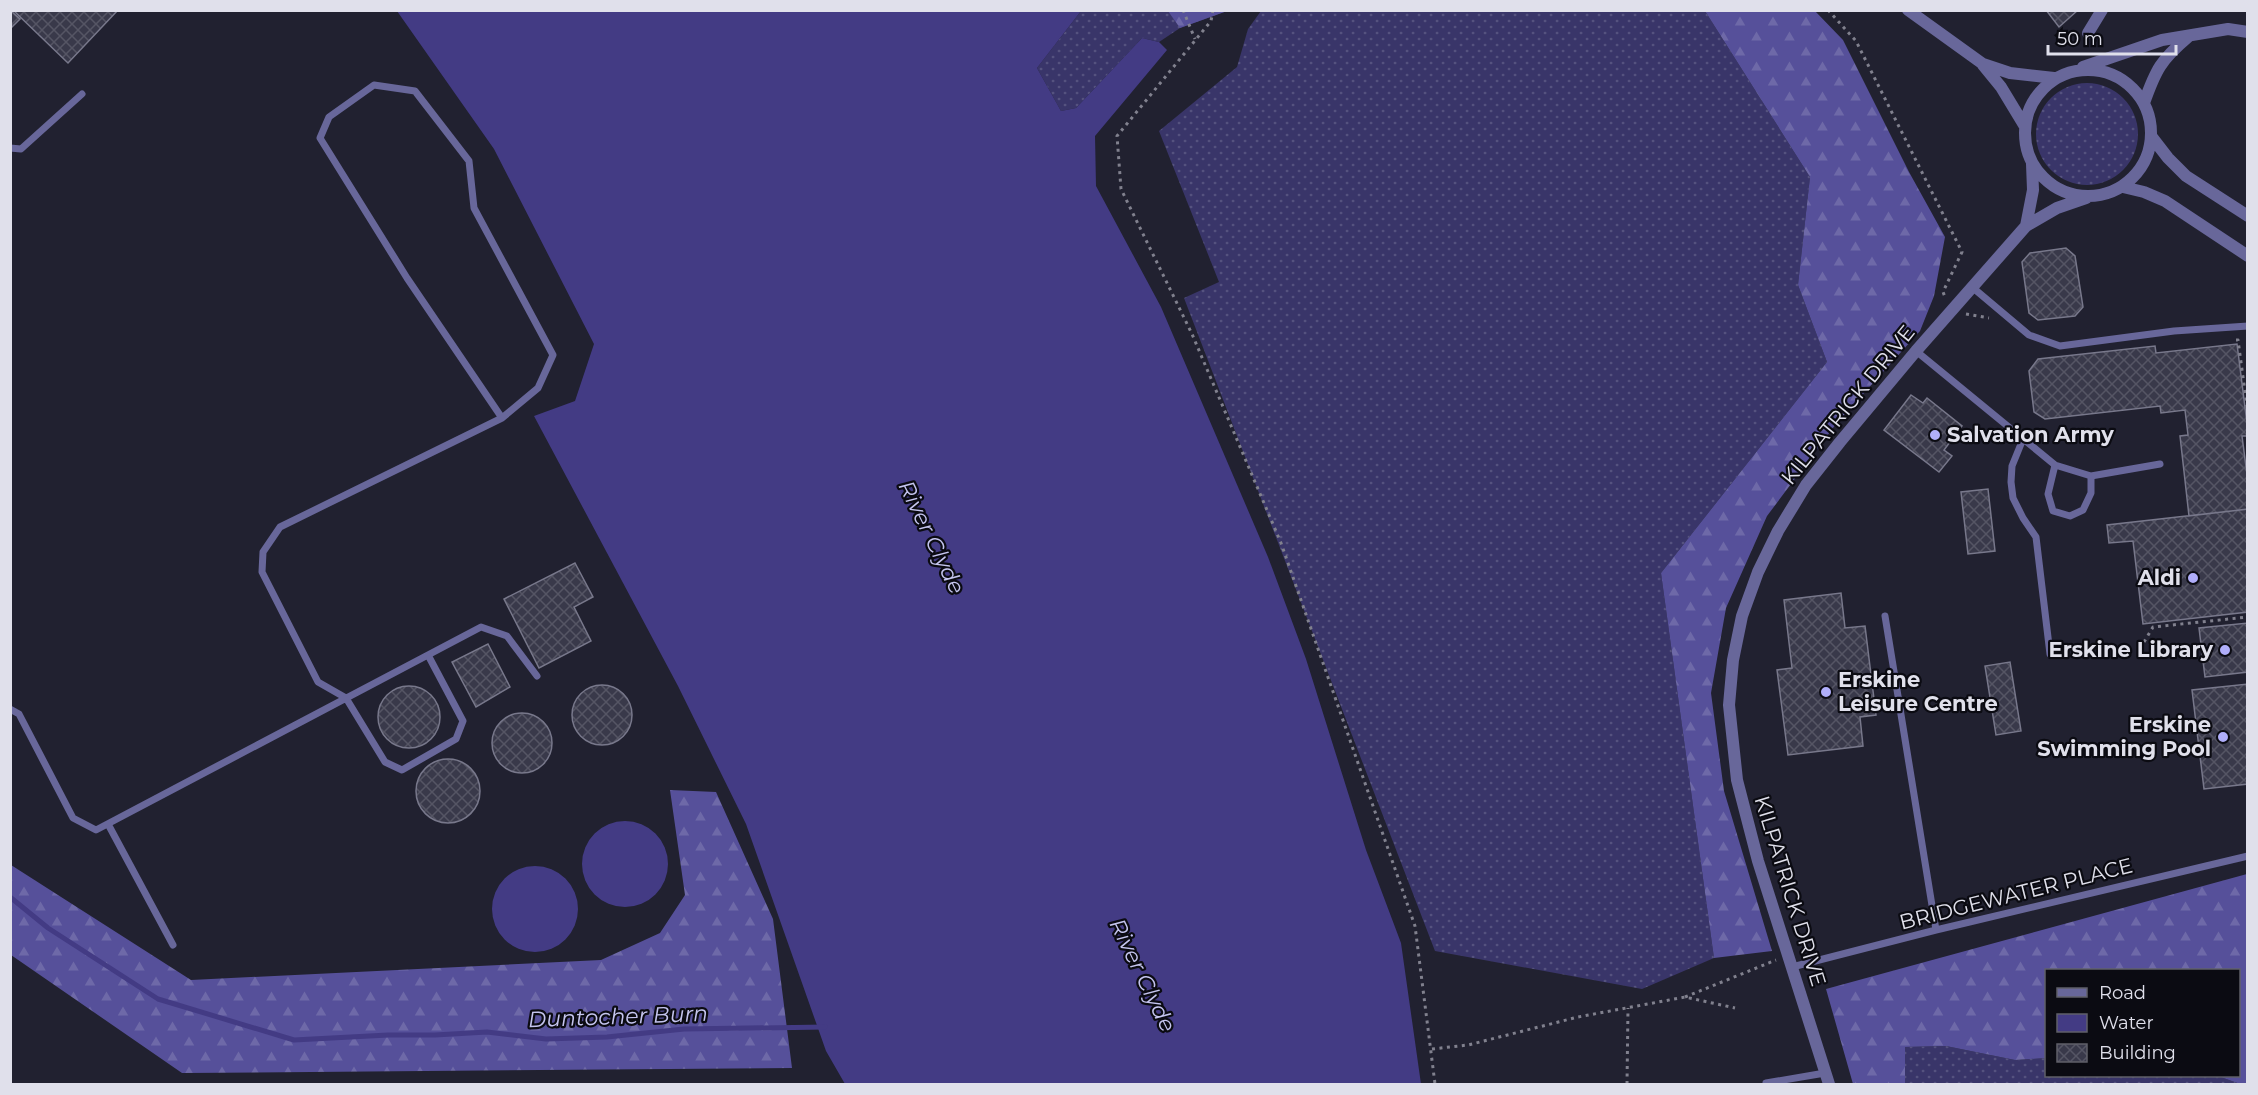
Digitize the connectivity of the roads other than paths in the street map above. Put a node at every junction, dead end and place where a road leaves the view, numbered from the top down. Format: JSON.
{"nodes":[{"id":1,"x":1908,"y":10,"type":"edge"},
{"id":2,"x":2102,"y":10,"type":"edge"},
{"id":3,"x":2247,"y":32,"type":"edge"},
{"id":4,"x":2088,"y":33,"type":"dead end"},
{"id":5,"x":2189,"y":36,"type":"junction"},
{"id":6,"x":1983,"y":64,"type":"junction"},
{"id":7,"x":2076,"y":70,"type":"junction"},
{"id":8,"x":2054,"y":78,"type":"junction"},
{"id":9,"x":82,"y":94,"type":"dead end"},
{"id":10,"x":2144,"y":103,"type":"junction"},
{"id":11,"x":2024,"y":124,"type":"junction"},
{"id":12,"x":2151,"y":136,"type":"junction"},
{"id":13,"x":10,"y":148,"type":"edge"},
{"id":14,"x":2032,"y":164,"type":"junction"},
{"id":15,"x":2123,"y":187,"type":"junction"},
{"id":16,"x":2086,"y":198,"type":"junction"},
{"id":17,"x":2247,"y":216,"type":"edge"},
{"id":18,"x":2026,"y":226,"type":"junction"},
{"id":19,"x":2247,"y":256,"type":"edge"},
{"id":20,"x":1972,"y":287,"type":"junction"},
{"id":21,"x":2247,"y":326,"type":"edge"},
{"id":22,"x":1916,"y":351,"type":"junction"},
{"id":23,"x":502,"y":418,"type":"junction"},
{"id":24,"x":2023,"y":439,"type":"junction"},
{"id":25,"x":2160,"y":464,"type":"dead end"},
{"id":26,"x":2055,"y":465,"type":"junction"},
{"id":27,"x":2091,"y":476,"type":"junction"},
{"id":28,"x":1885,"y":616,"type":"dead end"},
{"id":29,"x":2050,"y":654,"type":"dead end"},
{"id":30,"x":428,"y":655,"type":"junction"},
{"id":31,"x":537,"y":676,"type":"dead end"},
{"id":32,"x":346,"y":698,"type":"junction"},
{"id":33,"x":10,"y":709,"type":"edge"},
{"id":34,"x":108,"y":824,"type":"junction"},
{"id":35,"x":2247,"y":856,"type":"edge"},
{"id":36,"x":1936,"y":930,"type":"junction"},
{"id":37,"x":174,"y":945,"type":"dead end"},
{"id":38,"x":1790,"y":961,"type":"junction"},
{"id":39,"x":1827,"y":1079,"type":"edge"},
{"id":40,"x":1766,"y":1083,"type":"edge"}],
"edges":[{"from":1,"to":6,"type":"street"},
{"from":2,"to":4,"type":"street"},
{"from":3,"to":5,"type":"street"},
{"from":5,"to":7,"type":"street"},
{"from":5,"to":10,"type":"street"},
{"from":6,"to":8,"type":"street"},
{"from":6,"to":11,"type":"street"},
{"from":7,"to":8,"type":"street"},
{"from":7,"to":10,"type":"street"},
{"from":8,"to":11,"type":"street"},
{"from":9,"to":13,"type":"lane"},
{"from":10,"to":12,"type":"street"},
{"from":11,"to":14,"type":"street"},
{"from":12,"to":15,"type":"street"},
{"from":12,"to":17,"type":"street"},
{"from":14,"to":16,"type":"street"},
{"from":14,"to":18,"type":"street"},
{"from":15,"to":16,"type":"street"},
{"from":15,"to":19,"type":"street"},
{"from":16,"to":18,"type":"street","name":"KILPATRICK DRIVE"},
{"from":18,"to":20,"type":"street","name":"KILPATRICK DRIVE"},
{"from":20,"to":21,"type":"lane"},
{"from":20,"to":22,"type":"street","name":"KILPATRICK DRIVE"},
{"from":22,"to":24,"type":"lane"},
{"from":22,"to":38,"type":"street","name":"KILPATRICK DRIVE"},
{"from":23,"to":23,"type":"lane"},
{"from":23,"to":32,"type":"lane"},
{"from":24,"to":26,"type":"lane"},
{"from":24,"to":29,"type":"lane"},
{"from":25,"to":27,"type":"lane"},
{"from":26,"to":27,"type":"lane"},
{"from":26,"to":27,"type":"lane"},
{"from":28,"to":36,"type":"lane"},
{"from":30,"to":31,"type":"lane"},
{"from":30,"to":32,"type":"lane"},
{"from":30,"to":32,"type":"lane"},
{"from":32,"to":34,"type":"lane"},
{"from":33,"to":34,"type":"lane"},
{"from":34,"to":37,"type":"lane"},
{"from":35,"to":36,"type":"lane","name":"BRIDGEWATER PLACE"},
{"from":36,"to":38,"type":"lane","name":"BRIDGEWATER PLACE"},
{"from":38,"to":39,"type":"street","name":"KILPATRICK DRIVE"},
{"from":39,"to":40,"type":"lane"}]}
